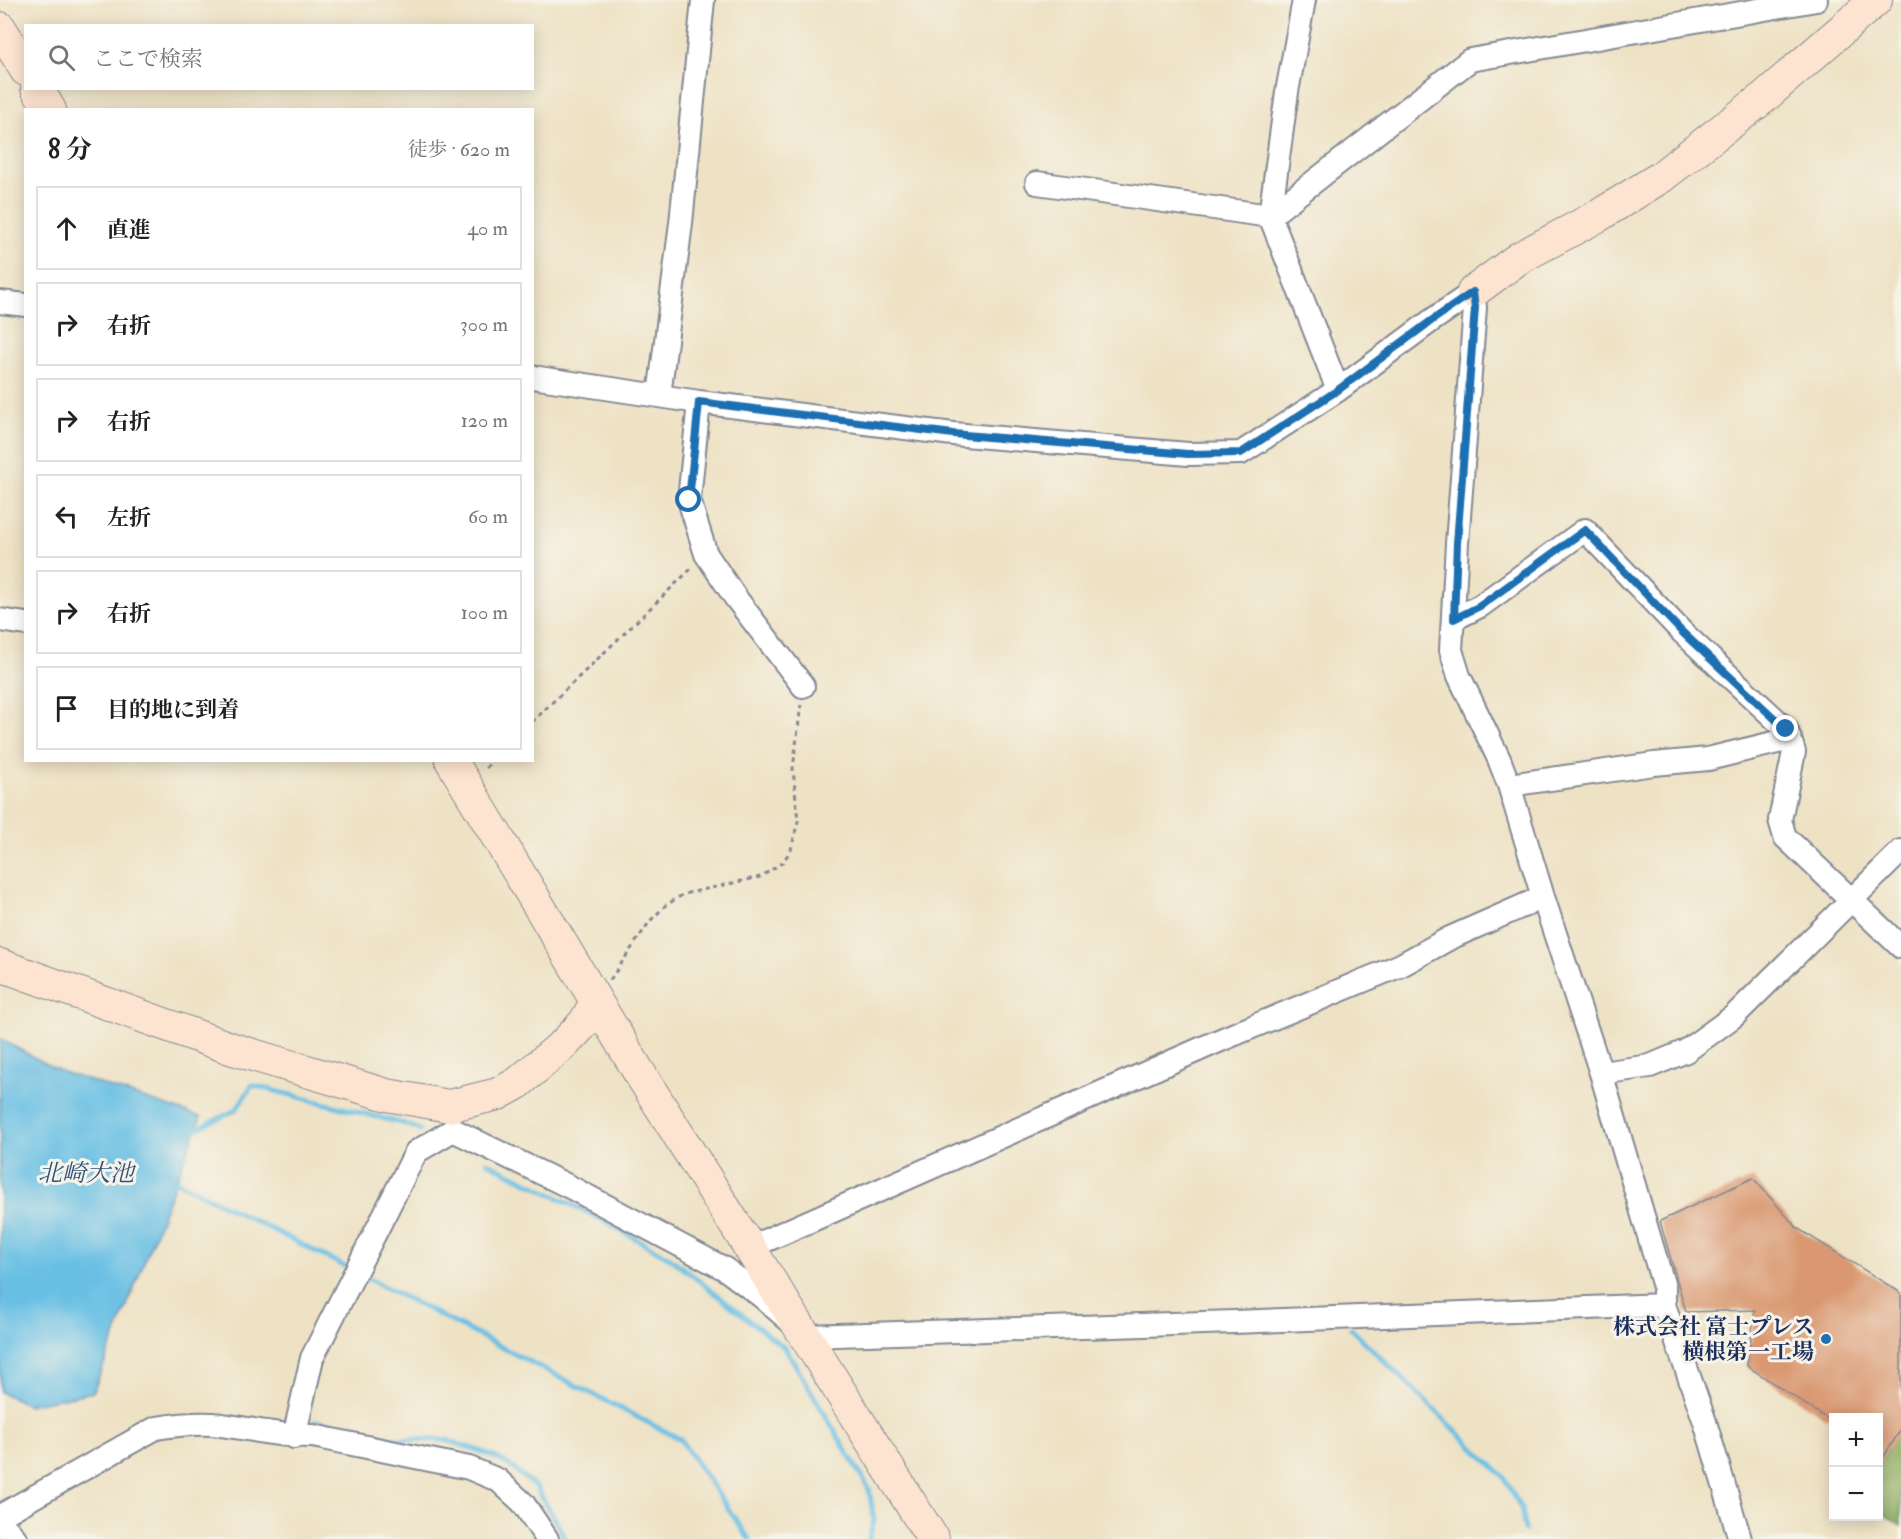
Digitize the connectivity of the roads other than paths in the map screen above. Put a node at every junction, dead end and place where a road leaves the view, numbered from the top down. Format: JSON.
{"nodes":[{"id":1,"x":703,"y":0,"type":"edge"},
{"id":2,"x":1304,"y":0,"type":"edge"},
{"id":3,"x":1816,"y":0,"type":"edge"},
{"id":4,"x":1876,"y":0,"type":"edge"},
{"id":5,"x":0,"y":28,"type":"edge"},
{"id":6,"x":24,"y":67,"type":"edge"},
{"id":7,"x":38,"y":90,"type":"edge"},
{"id":8,"x":49,"y":108,"type":"edge"},
{"id":9,"x":1037,"y":183,"type":"dead end"},
{"id":10,"x":1270,"y":216,"type":"junction"},
{"id":11,"x":1473,"y":292,"type":"junction"},
{"id":12,"x":0,"y":302,"type":"edge"},
{"id":13,"x":24,"y":305,"type":"edge"},
{"id":14,"x":534,"y":377,"type":"edge"},
{"id":15,"x":1338,"y":390,"type":"junction"},
{"id":16,"x":659,"y":396,"type":"junction"},
{"id":17,"x":699,"y":402,"type":"junction"},
{"id":18,"x":1454,"y":619,"type":"junction"},
{"id":19,"x":0,"y":620,"type":"edge"},
{"id":20,"x":24,"y":624,"type":"edge"},
{"id":21,"x":803,"y":686,"type":"road end"},
{"id":22,"x":1790,"y":739,"type":"junction"},
{"id":23,"x":452,"y":762,"type":"edge"},
{"id":24,"x":1509,"y":785,"type":"junction"},
{"id":25,"x":1901,"y":851,"type":"edge"},
{"id":26,"x":1543,"y":897,"type":"junction"},
{"id":27,"x":1851,"y":900,"type":"junction"},
{"id":28,"x":1901,"y":947,"type":"edge"},
{"id":29,"x":0,"y":965,"type":"edge"},
{"id":30,"x":596,"y":1002,"type":"junction"},
{"id":31,"x":1601,"y":1073,"type":"junction"},
{"id":32,"x":451,"y":1118,"type":"junction"},
{"id":33,"x":751,"y":1247,"type":"junction"},
{"id":34,"x":1664,"y":1305,"type":"junction"},
{"id":35,"x":807,"y":1336,"type":"junction"},
{"id":36,"x":294,"y":1437,"type":"junction"},
{"id":37,"x":0,"y":1516,"type":"edge"},
{"id":38,"x":0,"y":1522,"type":"edge"},
{"id":39,"x":16,"y":1539,"type":"edge"},
{"id":40,"x":548,"y":1539,"type":"edge"},
{"id":41,"x":933,"y":1539,"type":"edge"},
{"id":42,"x":1740,"y":1539,"type":"edge"}],
"edges":[{"from":1,"to":16,"type":"street"},
{"from":2,"to":10,"type":"street"},
{"from":3,"to":10,"type":"street"},
{"from":4,"to":11,"type":"street"},
{"from":5,"to":6,"type":"street"},
{"from":7,"to":8,"type":"street"},
{"from":9,"to":10,"type":"street"},
{"from":10,"to":15,"type":"street"},
{"from":11,"to":15,"type":"street"},
{"from":11,"to":18,"type":"street"},
{"from":12,"to":13,"type":"street"},
{"from":14,"to":16,"type":"street"},
{"from":15,"to":17,"type":"street"},
{"from":16,"to":17,"type":"street"},
{"from":17,"to":21,"type":"street"},
{"from":18,"to":22,"type":"street"},
{"from":18,"to":24,"type":"street"},
{"from":19,"to":20,"type":"street"},
{"from":22,"to":24,"type":"street"},
{"from":22,"to":27,"type":"street"},
{"from":23,"to":30,"type":"street"},
{"from":24,"to":26,"type":"street"},
{"from":25,"to":27,"type":"street"},
{"from":26,"to":31,"type":"street"},
{"from":26,"to":33,"type":"street"},
{"from":27,"to":28,"type":"street"},
{"from":27,"to":31,"type":"street"},
{"from":29,"to":32,"type":"street"},
{"from":30,"to":32,"type":"street"},
{"from":30,"to":33,"type":"street"},
{"from":31,"to":34,"type":"street"},
{"from":32,"to":35,"type":"street"},
{"from":32,"to":36,"type":"street"},
{"from":33,"to":35,"type":"street"},
{"from":34,"to":35,"type":"street"},
{"from":34,"to":42,"type":"street"},
{"from":35,"to":41,"type":"street"},
{"from":36,"to":37,"type":"street"},
{"from":36,"to":40,"type":"street"},
{"from":38,"to":39,"type":"street"}]}
